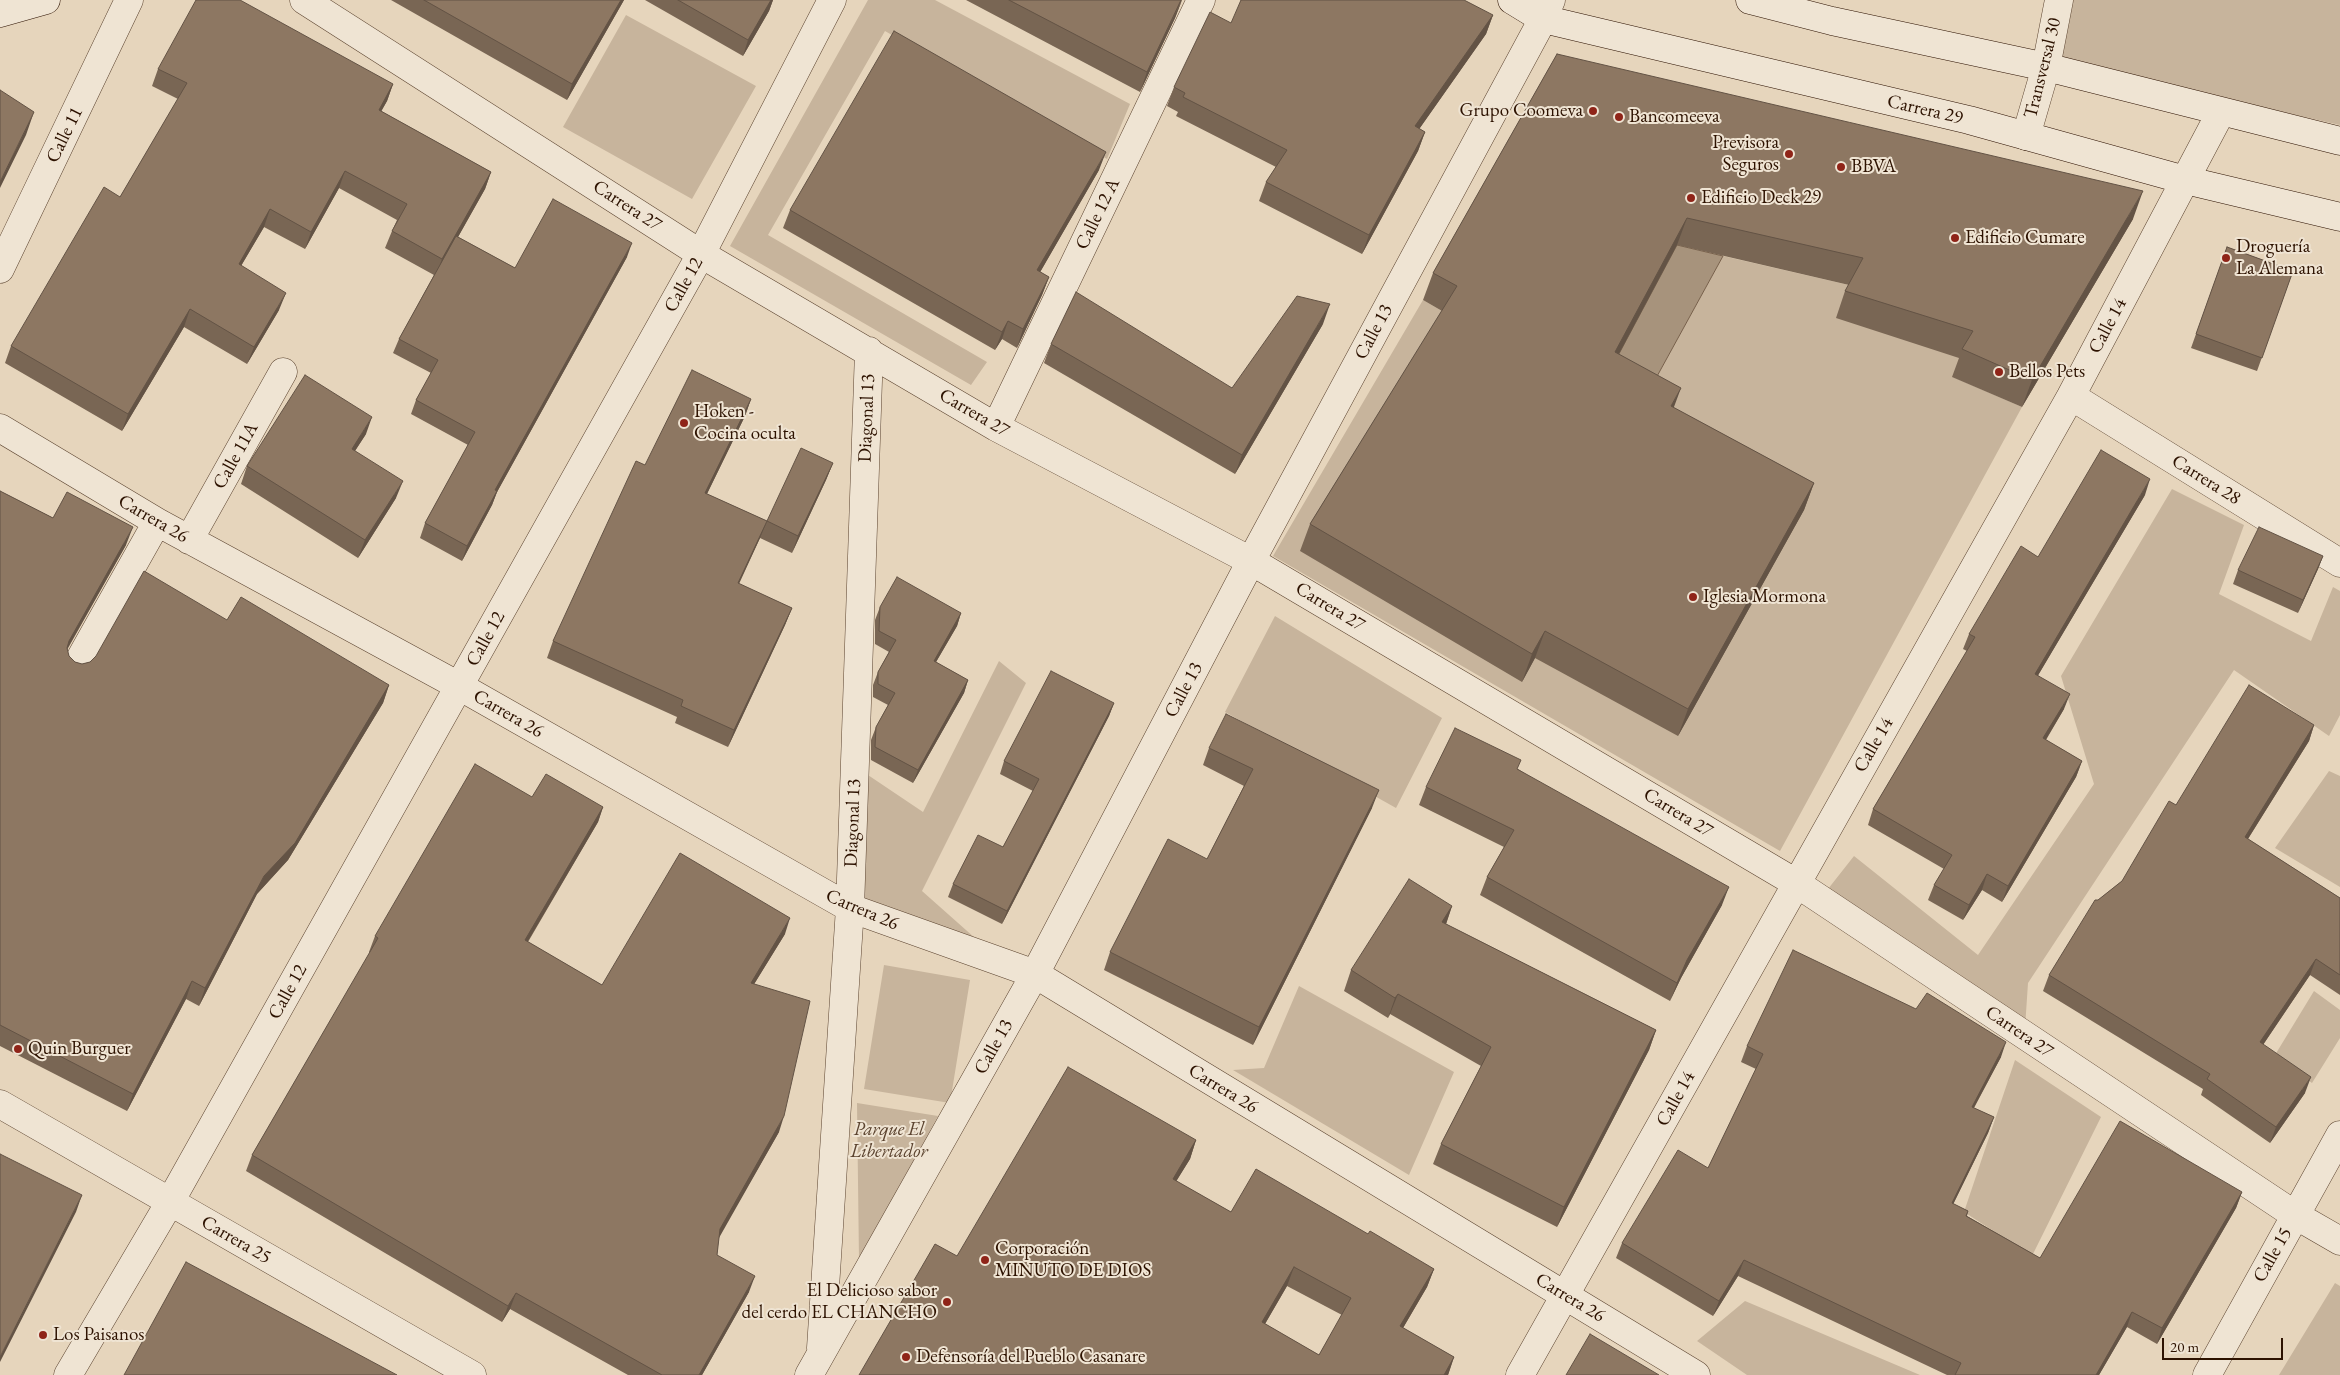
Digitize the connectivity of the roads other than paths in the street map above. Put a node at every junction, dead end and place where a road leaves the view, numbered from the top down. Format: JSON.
{"nodes":[{"id":1,"x":46,"y":0,"type":"edge"},
{"id":2,"x":129,"y":0,"type":"edge"},
{"id":3,"x":304,"y":0,"type":"edge"},
{"id":4,"x":832,"y":0,"type":"edge"},
{"id":5,"x":1201,"y":0,"type":"edge"},
{"id":6,"x":1512,"y":0,"type":"edge"},
{"id":7,"x":1750,"y":0,"type":"edge"},
{"id":8,"x":2059,"y":0,"type":"edge"},
{"id":9,"x":1547,"y":9,"type":"edge"},
{"id":10,"x":0,"y":13,"type":"edge"},
{"id":11,"x":2046,"y":67,"type":"junction"},
{"id":12,"x":2221,"y":112,"type":"junction"},
{"id":13,"x":2026,"y":136,"type":"junction"},
{"id":14,"x":2340,"y":141,"type":"edge"},
{"id":15,"x":2186,"y":180,"type":"junction"},
{"id":16,"x":2340,"y":217,"type":"edge"},
{"id":17,"x":701,"y":254,"type":"junction"},
{"id":18,"x":0,"y":269,"type":"edge"},
{"id":19,"x":870,"y":351,"type":"junction"},
{"id":20,"x":283,"y":372,"type":"dead end"},
{"id":21,"x":2071,"y":396,"type":"junction"},
{"id":22,"x":996,"y":427,"type":"junction"},
{"id":23,"x":0,"y":428,"type":"edge"},
{"id":24,"x":157,"y":522,"type":"junction"},
{"id":25,"x":189,"y":540,"type":"junction"},
{"id":26,"x":1251,"y":561,"type":"junction"},
{"id":27,"x":2340,"y":563,"type":"edge"},
{"id":28,"x":76,"y":666,"type":"edge"},
{"id":29,"x":459,"y":686,"type":"junction"},
{"id":30,"x":1796,"y":883,"type":"junction"},
{"id":31,"x":850,"y":908,"type":"junction"},
{"id":32,"x":1035,"y":974,"type":"junction"},
{"id":33,"x":0,"y":1104,"type":"edge"},
{"id":34,"x":2340,"y":1135,"type":"edge"},
{"id":35,"x":170,"y":1202,"type":"junction"},
{"id":36,"x":2295,"y":1215,"type":"junction"},
{"id":37,"x":2340,"y":1241,"type":"edge"},
{"id":38,"x":1567,"y":1295,"type":"junction"},
{"id":39,"x":814,"y":1365,"type":"edge"},
{"id":40,"x":68,"y":1375,"type":"edge"},
{"id":41,"x":472,"y":1375,"type":"edge"},
{"id":42,"x":1520,"y":1375,"type":"edge"},
{"id":43,"x":1696,"y":1375,"type":"edge"},
{"id":44,"x":2207,"y":1375,"type":"edge"}],
"edges":[{"from":1,"to":10,"type":"street"},
{"from":2,"to":18,"type":"street","name":"Calle 11"},
{"from":3,"to":17,"type":"street","name":"Carrera 27"},
{"from":4,"to":17,"type":"street","name":"Calle 12"},
{"from":5,"to":22,"type":"street","name":"Calle 12 A"},
{"from":6,"to":9,"type":"street","name":"Carrera 29"},
{"from":7,"to":11,"type":"street"},
{"from":8,"to":11,"type":"street","name":"Transversal 30"},
{"from":9,"to":13,"type":"street","name":"Carrera 29"},
{"from":9,"to":26,"type":"street","name":"Calle 13"},
{"from":11,"to":12,"type":"street"},
{"from":11,"to":13,"type":"street","name":"Transversal 30"},
{"from":12,"to":14,"type":"street"},
{"from":12,"to":15,"type":"street","name":"Calle 14"},
{"from":13,"to":15,"type":"street","name":"Carrera 29"},
{"from":15,"to":16,"type":"street","name":"Carrera 29"},
{"from":15,"to":21,"type":"street","name":"Calle 14"},
{"from":17,"to":19,"type":"street","name":"Carrera 27"},
{"from":17,"to":29,"type":"street","name":"Calle 12"},
{"from":19,"to":22,"type":"street","name":"Carrera 27"},
{"from":19,"to":31,"type":"street","name":"Diagonal 13"},
{"from":20,"to":25,"type":"street","name":"Calle 11A"},
{"from":21,"to":27,"type":"street","name":"Carrera 28"},
{"from":21,"to":30,"type":"street","name":"Calle 14"},
{"from":22,"to":26,"type":"street","name":"Carrera 27"},
{"from":23,"to":24,"type":"street","name":"Carrera 26"},
{"from":24,"to":25,"type":"street","name":"Carrera 26"},
{"from":24,"to":28,"type":"street"},
{"from":25,"to":29,"type":"street","name":"Carrera 26"},
{"from":26,"to":30,"type":"street","name":"Carrera 27"},
{"from":26,"to":32,"type":"street","name":"Calle 13"},
{"from":29,"to":31,"type":"street","name":"Carrera 26"},
{"from":29,"to":35,"type":"street","name":"Calle 12"},
{"from":30,"to":36,"type":"street","name":"Carrera 27"},
{"from":30,"to":38,"type":"street","name":"Calle 14"},
{"from":31,"to":32,"type":"street","name":"Carrera 26"},
{"from":31,"to":39,"type":"street","name":"Diagonal 13"},
{"from":32,"to":38,"type":"street","name":"Carrera 26"},
{"from":32,"to":39,"type":"street","name":"Calle 13"},
{"from":33,"to":35,"type":"street","name":"Carrera 25"},
{"from":34,"to":36,"type":"street","name":"Calle 15"},
{"from":35,"to":40,"type":"street","name":"Calle 12"},
{"from":35,"to":41,"type":"street","name":"Carrera 25"},
{"from":36,"to":37,"type":"street","name":"Carrera 27"},
{"from":36,"to":44,"type":"street","name":"Calle 15"},
{"from":38,"to":42,"type":"street","name":"Calle 14"},
{"from":38,"to":43,"type":"street","name":"Carrera 26"}]}
